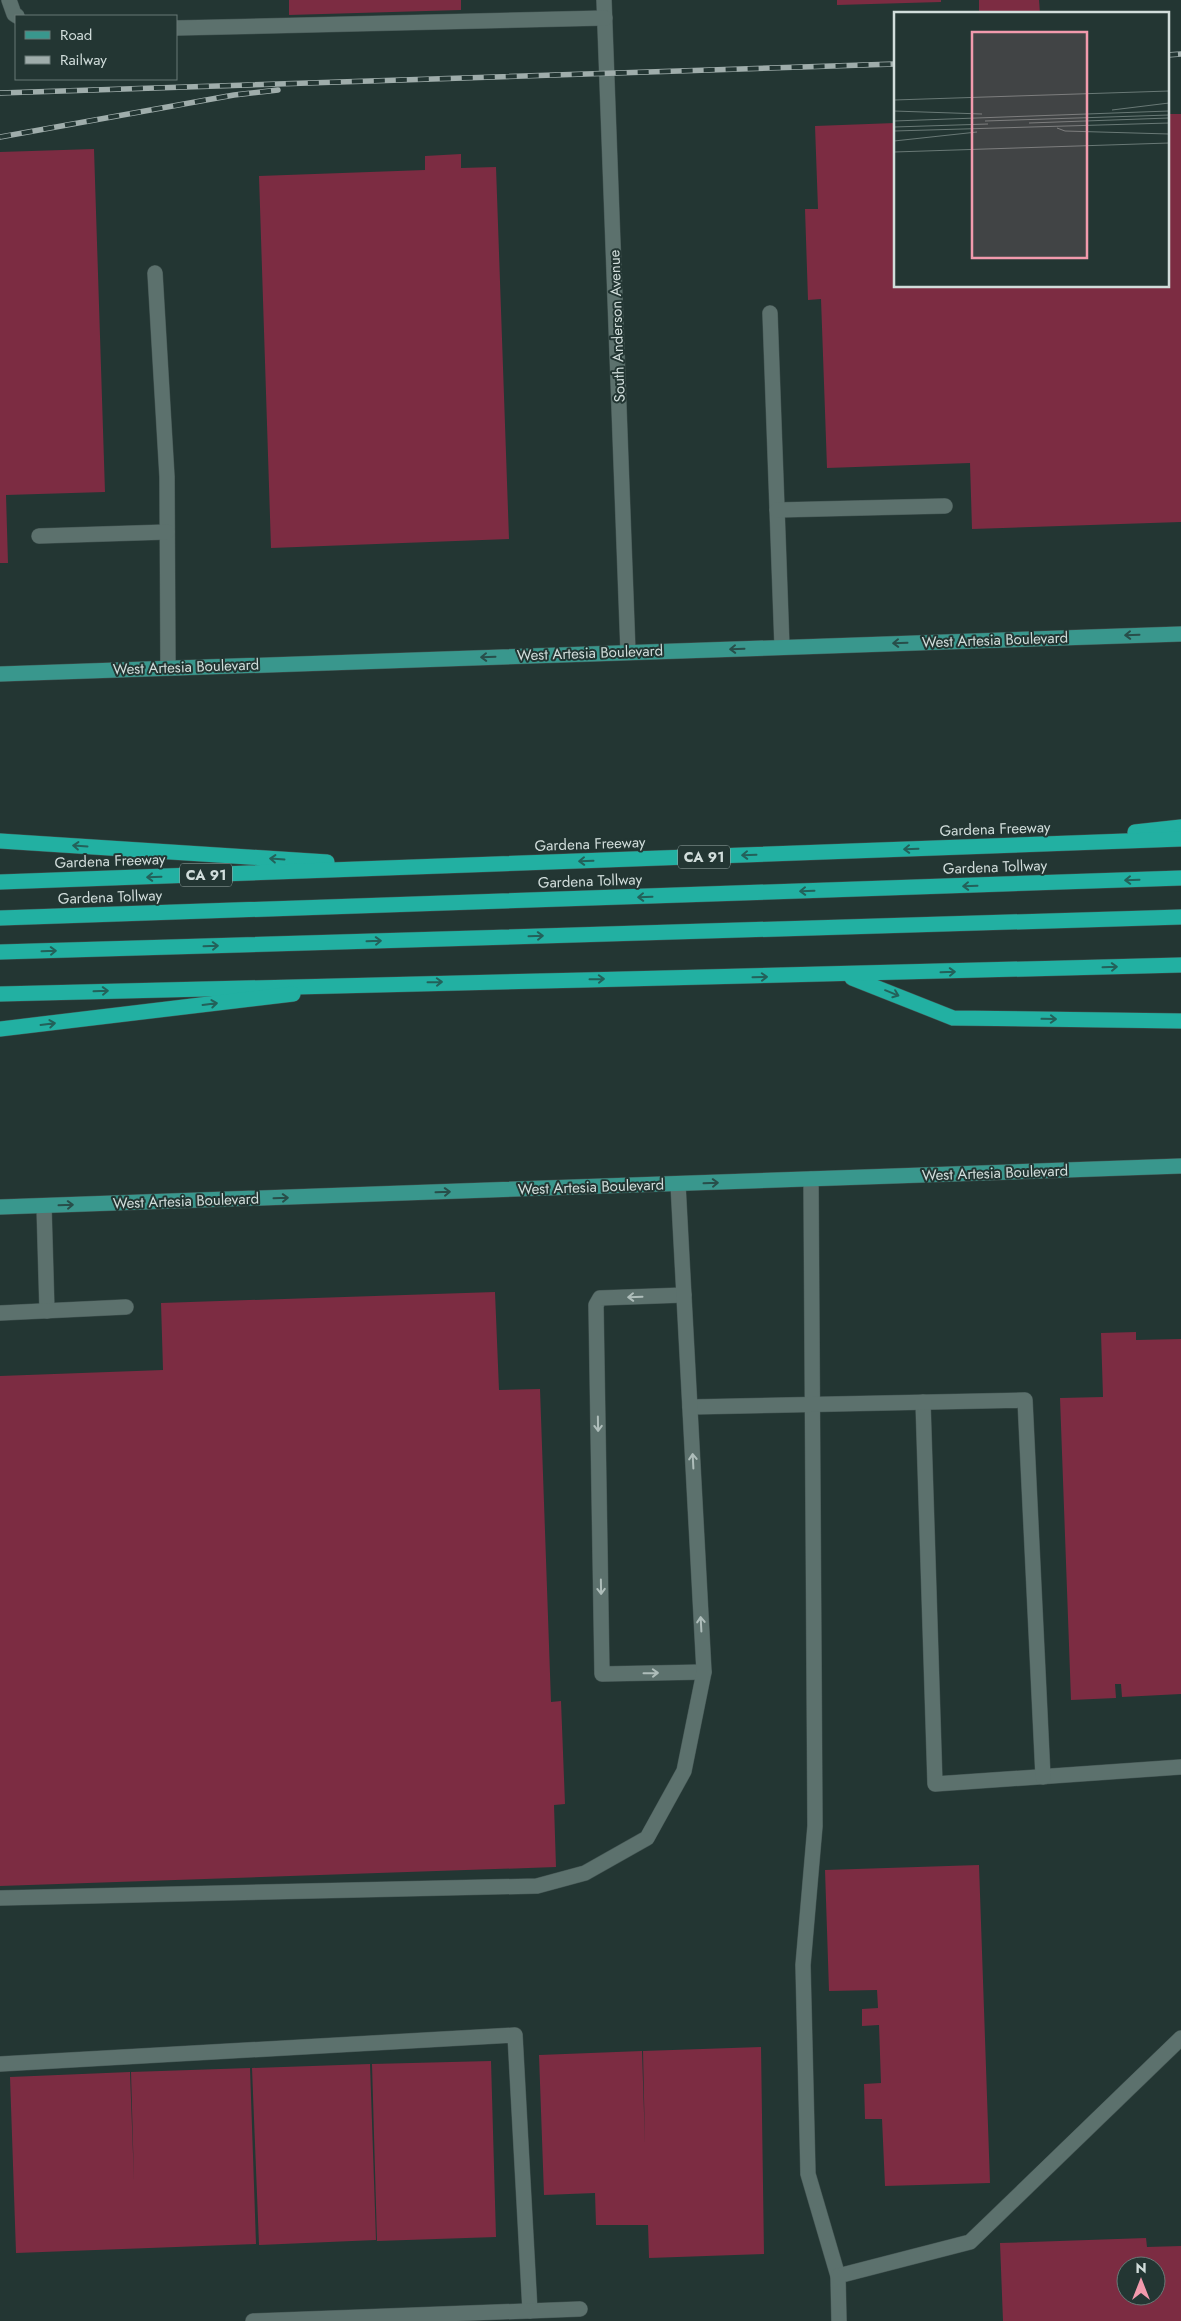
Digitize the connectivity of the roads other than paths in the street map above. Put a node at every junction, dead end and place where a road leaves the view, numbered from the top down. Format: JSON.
{"nodes":[{"id":1,"x":9,"y":0,"type":"edge"},
{"id":2,"x":604,"y":0,"type":"edge"},
{"id":3,"x":16,"y":15,"type":"edge"},
{"id":4,"x":605,"y":18,"type":"junction"},
{"id":5,"x":178,"y":28,"type":"edge"},
{"id":6,"x":155,"y":273,"type":"dead end"},
{"id":7,"x":770,"y":313,"type":"dead end"},
{"id":8,"x":945,"y":506,"type":"dead end"},
{"id":9,"x":777,"y":510,"type":"junction"},
{"id":10,"x":167,"y":532,"type":"junction"},
{"id":11,"x":39,"y":536,"type":"dead end"},
{"id":12,"x":1181,"y":634,"type":"edge"},
{"id":13,"x":782,"y":647,"type":"junction"},
{"id":14,"x":628,"y":652,"type":"junction"},
{"id":15,"x":168,"y":668,"type":"junction"},
{"id":16,"x":0,"y":674,"type":"edge"},
{"id":17,"x":1181,"y":827,"type":"edge"},
{"id":18,"x":1181,"y":839,"type":"edge"},
{"id":19,"x":0,"y":841,"type":"edge"},
{"id":20,"x":995,"y":846,"type":"junction"},
{"id":21,"x":413,"y":868,"type":"junction"},
{"id":22,"x":1181,"y":878,"type":"edge"},
{"id":23,"x":0,"y":882,"type":"edge"},
{"id":24,"x":1181,"y":917,"type":"edge"},
{"id":25,"x":0,"y":918,"type":"edge"},
{"id":26,"x":0,"y":952,"type":"edge"},
{"id":27,"x":1181,"y":965,"type":"edge"},
{"id":28,"x":846,"y":975,"type":"junction"},
{"id":29,"x":386,"y":983,"type":"junction"},
{"id":30,"x":0,"y":994,"type":"edge"},
{"id":31,"x":1181,"y":1021,"type":"edge"},
{"id":32,"x":0,"y":1029,"type":"edge"},
{"id":33,"x":1181,"y":1166,"type":"edge"},
{"id":34,"x":811,"y":1179,"type":"junction"},
{"id":35,"x":678,"y":1184,"type":"junction"},
{"id":36,"x":44,"y":1206,"type":"junction"},
{"id":37,"x":0,"y":1207,"type":"edge"},
{"id":38,"x":684,"y":1295,"type":"junction"},
{"id":39,"x":126,"y":1307,"type":"dead end"},
{"id":40,"x":47,"y":1311,"type":"junction"},
{"id":41,"x":0,"y":1313,"type":"edge"},
{"id":42,"x":923,"y":1402,"type":"junction"},
{"id":43,"x":814,"y":1404,"type":"junction"},
{"id":44,"x":690,"y":1407,"type":"junction"},
{"id":45,"x":704,"y":1672,"type":"junction"},
{"id":46,"x":1181,"y":1767,"type":"edge"},
{"id":47,"x":1043,"y":1777,"type":"junction"},
{"id":48,"x":0,"y":1898,"type":"edge"},
{"id":49,"x":1181,"y":2038,"type":"edge"},
{"id":50,"x":0,"y":2064,"type":"edge"},
{"id":51,"x":838,"y":2276,"type":"junction"},
{"id":52,"x":580,"y":2309,"type":"dead end"},
{"id":53,"x":522,"y":2315,"type":"edge"},
{"id":54,"x":252,"y":2321,"type":"edge"},
{"id":55,"x":839,"y":2321,"type":"edge"}],
"edges":[{"from":1,"to":3,"type":"street"},
{"from":2,"to":4,"type":"street","name":"South Anderson Avenue"},
{"from":4,"to":5,"type":"street"},
{"from":4,"to":14,"type":"street","name":"South Anderson Avenue"},
{"from":6,"to":10,"type":"street"},
{"from":7,"to":9,"type":"street"},
{"from":8,"to":9,"type":"street"},
{"from":9,"to":13,"type":"street"},
{"from":10,"to":11,"type":"street"},
{"from":10,"to":15,"type":"street"},
{"from":12,"to":13,"type":"main road","name":"West Artesia Boulevard","one_way":true},
{"from":13,"to":14,"type":"main road","name":"West Artesia Boulevard","one_way":true},
{"from":14,"to":15,"type":"main road","name":"West Artesia Boulevard","one_way":true},
{"from":15,"to":16,"type":"main road","name":"West Artesia Boulevard"},
{"from":17,"to":20,"type":"highway"},
{"from":18,"to":20,"type":"highway","name":"Gardena Freeway","number":"CA 91"},
{"from":21,"to":19,"type":"highway","one_way":true},
{"from":20,"to":21,"type":"highway","name":"Gardena Freeway","number":"CA 91","one_way":true},
{"from":21,"to":23,"type":"highway","name":"Gardena Freeway","number":"CA 91","one_way":true},
{"from":22,"to":25,"type":"highway","name":"Gardena Tollway","one_way":true},
{"from":26,"to":24,"type":"highway","one_way":true},
{"from":28,"to":27,"type":"highway","one_way":true},
{"from":29,"to":28,"type":"highway","one_way":true},
{"from":28,"to":31,"type":"highway","one_way":true},
{"from":30,"to":29,"type":"highway","one_way":true},
{"from":32,"to":29,"type":"highway","one_way":true},
{"from":33,"to":34,"type":"main road","name":"West Artesia Boulevard"},
{"from":35,"to":34,"type":"main road","name":"West Artesia Boulevard","one_way":true},
{"from":34,"to":43,"type":"street"},
{"from":36,"to":35,"type":"main road","name":"West Artesia Boulevard","one_way":true},
{"from":35,"to":38,"type":"street"},
{"from":36,"to":37,"type":"main road","name":"West Artesia Boulevard"},
{"from":36,"to":40,"type":"street"},
{"from":38,"to":44,"type":"street"},
{"from":38,"to":45,"type":"street","one_way":true},
{"from":39,"to":40,"type":"street"},
{"from":40,"to":41,"type":"street"},
{"from":42,"to":43,"type":"street"},
{"from":42,"to":47,"type":"street"},
{"from":42,"to":47,"type":"street"},
{"from":43,"to":44,"type":"street"},
{"from":43,"to":51,"type":"street"},
{"from":45,"to":44,"type":"street","one_way":true},
{"from":45,"to":48,"type":"street"},
{"from":46,"to":47,"type":"street"},
{"from":49,"to":51,"type":"street"},
{"from":50,"to":53,"type":"street"},
{"from":51,"to":55,"type":"street"},
{"from":52,"to":53,"type":"street"},
{"from":53,"to":54,"type":"street"}]}
